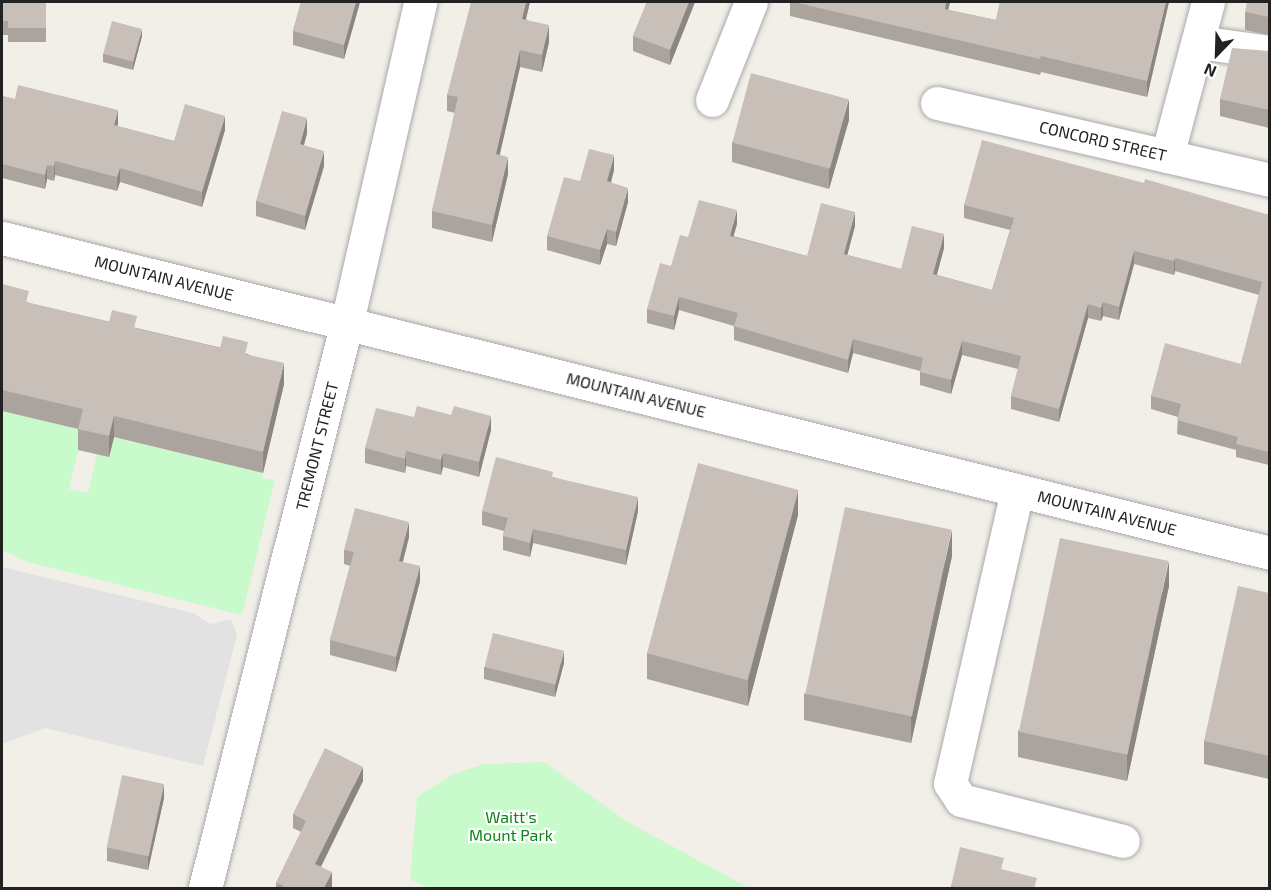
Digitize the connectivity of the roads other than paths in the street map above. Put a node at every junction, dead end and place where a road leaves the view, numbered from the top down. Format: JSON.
{"nodes":[{"id":1,"x":420,"y":2,"type":"edge"},
{"id":2,"x":751,"y":2,"type":"edge"},
{"id":3,"x":1208,"y":2,"type":"edge"},
{"id":4,"x":1198,"y":42,"type":"junction"},
{"id":5,"x":1269,"y":52,"type":"edge"},
{"id":6,"x":712,"y":100,"type":"dead end"},
{"id":7,"x":937,"y":103,"type":"dead end"},
{"id":8,"x":1167,"y":156,"type":"junction"},
{"id":9,"x":1269,"y":180,"type":"edge"},
{"id":10,"x":2,"y":238,"type":"edge"},
{"id":11,"x":347,"y":322,"type":"junction"},
{"id":12,"x":1017,"y":490,"type":"junction"},
{"id":13,"x":1269,"y":553,"type":"edge"},
{"id":14,"x":1123,"y":841,"type":"dead end"},
{"id":15,"x":205,"y":888,"type":"edge"}],
"edges":[{"from":1,"to":11,"type":"street","name":"TREMONT STREET"},
{"from":2,"to":6,"type":"street"},
{"from":3,"to":4,"type":"street"},
{"from":4,"to":5,"type":"street"},
{"from":4,"to":8,"type":"street"},
{"from":7,"to":8,"type":"street","name":"CONCORD STREET"},
{"from":8,"to":9,"type":"street","name":"CONCORD STREET"},
{"from":10,"to":11,"type":"street","name":"MOUNTAIN AVENUE"},
{"from":11,"to":12,"type":"street","name":"MOUNTAIN AVENUE"},
{"from":11,"to":15,"type":"street","name":"TREMONT STREET"},
{"from":12,"to":13,"type":"street","name":"MOUNTAIN AVENUE"},
{"from":12,"to":14,"type":"street"}]}
